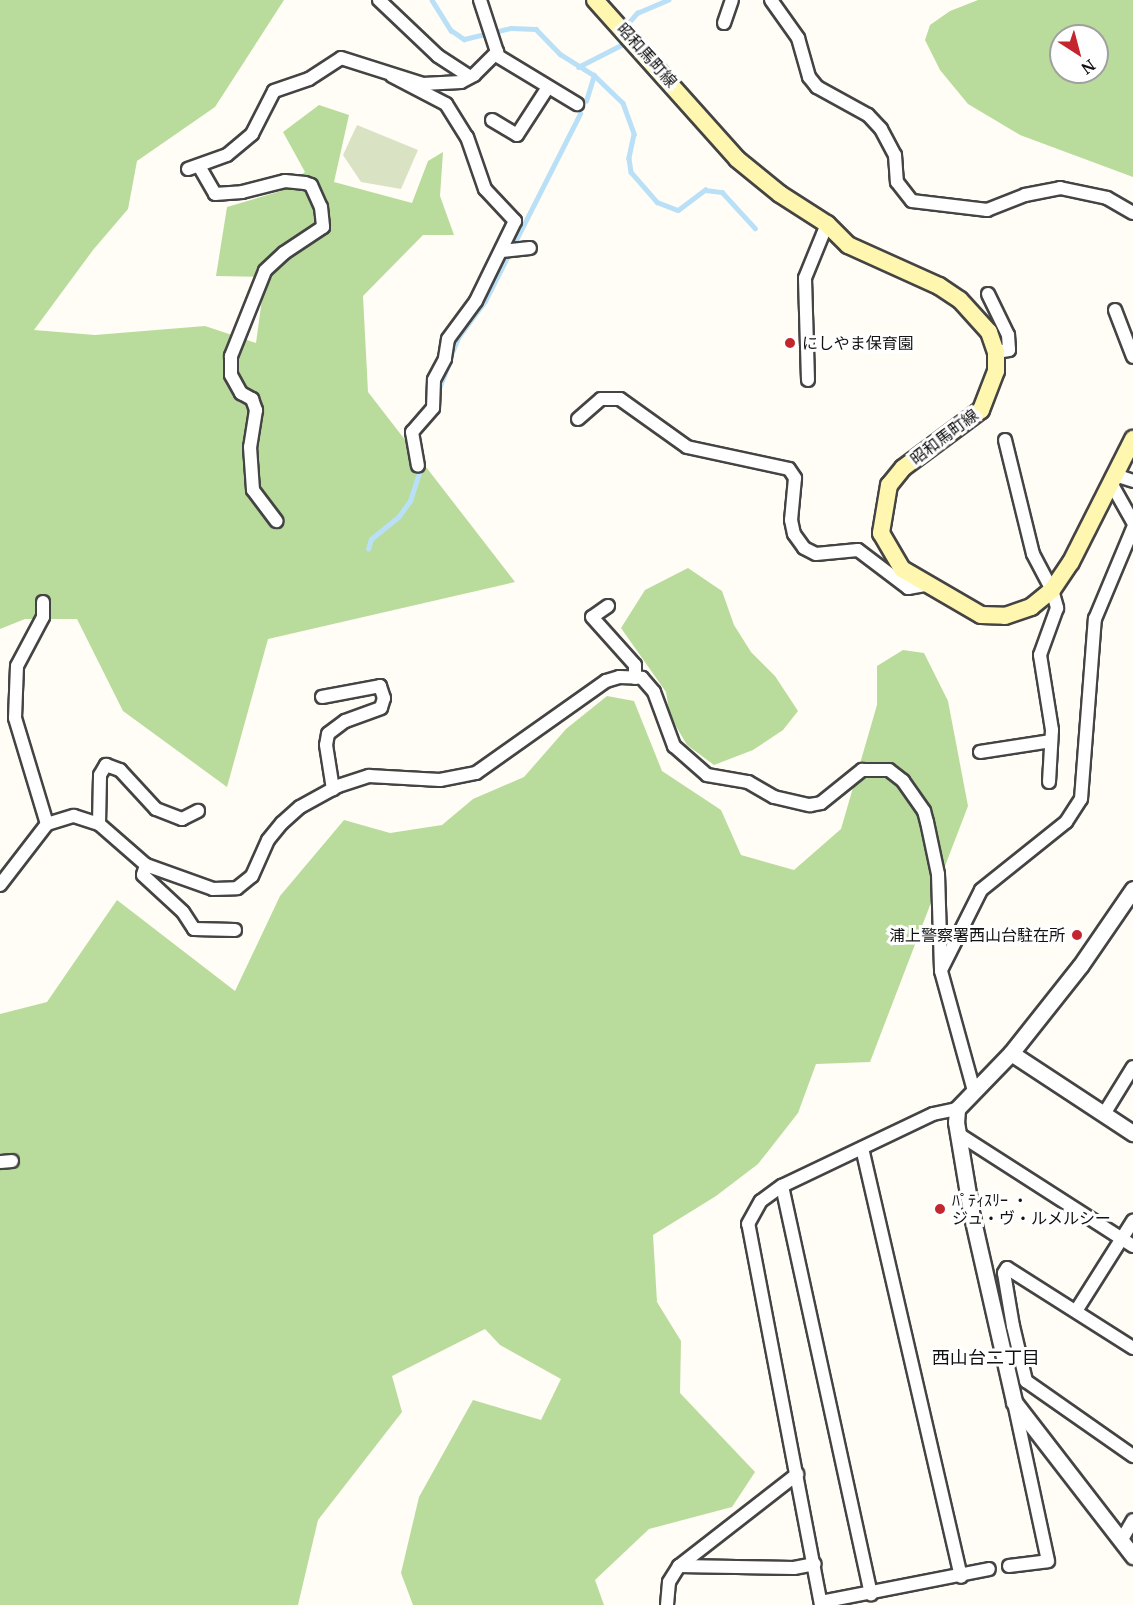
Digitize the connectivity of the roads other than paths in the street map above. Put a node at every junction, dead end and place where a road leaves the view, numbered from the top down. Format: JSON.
{"nodes":[{"id":1,"x":379,"y":0,"type":"edge"},
{"id":2,"x":480,"y":0,"type":"edge"},
{"id":3,"x":595,"y":0,"type":"edge"},
{"id":4,"x":732,"y":0,"type":"edge"},
{"id":5,"x":771,"y":0,"type":"edge"},
{"id":6,"x":724,"y":23,"type":"dead end"},
{"id":7,"x":496,"y":55,"type":"junction"},
{"id":8,"x":393,"y":76,"type":"junction"},
{"id":9,"x":470,"y":77,"type":"junction"},
{"id":10,"x":548,"y":87,"type":"junction"},
{"id":11,"x":577,"y":104,"type":"dead end"},
{"id":12,"x":492,"y":120,"type":"dead end"},
{"id":13,"x":1133,"y":213,"type":"edge"},
{"id":14,"x":827,"y":224,"type":"junction"},
{"id":15,"x":524,"y":249,"type":"dead end"},
{"id":16,"x":502,"y":251,"type":"junction"},
{"id":17,"x":988,"y":294,"type":"dead end"},
{"id":18,"x":1115,"y":310,"type":"dead end"},
{"id":19,"x":996,"y":352,"type":"junction"},
{"id":20,"x":1133,"y":357,"type":"edge"},
{"id":21,"x":808,"y":380,"type":"dead end"},
{"id":22,"x":578,"y":419,"type":"dead end"},
{"id":23,"x":1133,"y":439,"type":"edge"},
{"id":24,"x":1005,"y":440,"type":"dead end"},
{"id":25,"x":418,"y":465,"type":"dead end"},
{"id":26,"x":1113,"y":479,"type":"junction"},
{"id":27,"x":1133,"y":481,"type":"edge"},
{"id":28,"x":276,"y":521,"type":"dead end"},
{"id":29,"x":1133,"y":522,"type":"edge"},
{"id":30,"x":1133,"y":528,"type":"edge"},
{"id":31,"x":925,"y":585,"type":"junction"},
{"id":32,"x":1053,"y":590,"type":"junction"},
{"id":33,"x":43,"y":602,"type":"dead end"},
{"id":34,"x":608,"y":606,"type":"dead end"},
{"id":35,"x":635,"y":678,"type":"junction"},
{"id":36,"x":322,"y":697,"type":"dead end"},
{"id":37,"x":1051,"y":741,"type":"junction"},
{"id":38,"x":980,"y":752,"type":"dead end"},
{"id":39,"x":1049,"y":782,"type":"dead end"},
{"id":40,"x":333,"y":789,"type":"junction"},
{"id":41,"x":198,"y":811,"type":"dead end"},
{"id":42,"x":47,"y":824,"type":"junction"},
{"id":43,"x":99,"y":824,"type":"junction"},
{"id":44,"x":146,"y":865,"type":"junction"},
{"id":45,"x":0,"y":885,"type":"edge"},
{"id":46,"x":1133,"y":889,"type":"edge"},
{"id":47,"x":235,"y":930,"type":"dead end"},
{"id":48,"x":941,"y":971,"type":"junction"},
{"id":49,"x":1011,"y":1053,"type":"junction"},
{"id":50,"x":1133,"y":1067,"type":"edge"},
{"id":51,"x":974,"y":1091,"type":"junction"},
{"id":52,"x":957,"y":1109,"type":"junction"},
{"id":53,"x":1104,"y":1114,"type":"junction"},
{"id":54,"x":1133,"y":1132,"type":"edge"},
{"id":55,"x":957,"y":1133,"type":"junction"},
{"id":56,"x":862,"y":1148,"type":"junction"},
{"id":57,"x":782,"y":1186,"type":"junction"},
{"id":58,"x":1133,"y":1221,"type":"edge"},
{"id":59,"x":1122,"y":1238,"type":"junction"},
{"id":60,"x":1133,"y":1246,"type":"edge"},
{"id":61,"x":1076,"y":1311,"type":"junction"},
{"id":62,"x":1133,"y":1348,"type":"edge"},
{"id":63,"x":1014,"y":1402,"type":"junction"},
{"id":64,"x":1133,"y":1456,"type":"edge"},
{"id":65,"x":797,"y":1474,"type":"junction"},
{"id":66,"x":1133,"y":1520,"type":"edge"},
{"id":67,"x":1121,"y":1541,"type":"junction"},
{"id":68,"x":1133,"y":1556,"type":"edge"},
{"id":69,"x":815,"y":1564,"type":"junction"},
{"id":70,"x":679,"y":1566,"type":"junction"},
{"id":71,"x":1009,"y":1566,"type":"dead end"},
{"id":72,"x":989,"y":1569,"type":"dead end"},
{"id":73,"x":961,"y":1577,"type":"junction"},
{"id":74,"x":871,"y":1593,"type":"junction"},
{"id":75,"x":821,"y":1604,"type":"edge"},
{"id":76,"x":667,"y":1605,"type":"edge"}],
"edges":[{"from":1,"to":9,"type":"street"},
{"from":2,"to":7,"type":"street"},
{"from":3,"to":14,"type":"main road","name":"昭和馬町線"},
{"from":4,"to":6,"type":"street"},
{"from":5,"to":13,"type":"street"},
{"from":7,"to":9,"type":"street"},
{"from":7,"to":10,"type":"street"},
{"from":8,"to":9,"type":"street"},
{"from":8,"to":16,"type":"street"},
{"from":8,"to":28,"type":"street"},
{"from":10,"to":11,"type":"street"},
{"from":10,"to":12,"type":"street"},
{"from":14,"to":19,"type":"main road","name":"昭和馬町線"},
{"from":14,"to":21,"type":"street"},
{"from":15,"to":16,"type":"street"},
{"from":16,"to":25,"type":"street"},
{"from":17,"to":19,"type":"street"},
{"from":18,"to":20,"type":"street"},
{"from":19,"to":31,"type":"main road","name":"昭和馬町線"},
{"from":22,"to":31,"type":"street"},
{"from":23,"to":26,"type":"main road","name":"昭和馬町線"},
{"from":24,"to":32,"type":"street"},
{"from":26,"to":27,"type":"street"},
{"from":26,"to":29,"type":"street"},
{"from":26,"to":32,"type":"main road","name":"昭和馬町線"},
{"from":30,"to":48,"type":"street"},
{"from":31,"to":32,"type":"main road","name":"昭和馬町線"},
{"from":32,"to":37,"type":"street"},
{"from":33,"to":42,"type":"street"},
{"from":34,"to":35,"type":"street"},
{"from":35,"to":40,"type":"street"},
{"from":35,"to":48,"type":"street"},
{"from":36,"to":40,"type":"street"},
{"from":37,"to":38,"type":"street"},
{"from":37,"to":39,"type":"street"},
{"from":40,"to":44,"type":"street"},
{"from":41,"to":43,"type":"street"},
{"from":42,"to":43,"type":"street"},
{"from":42,"to":45,"type":"street"},
{"from":43,"to":44,"type":"street"},
{"from":44,"to":47,"type":"street"},
{"from":46,"to":49,"type":"street"},
{"from":48,"to":51,"type":"street"},
{"from":49,"to":51,"type":"street"},
{"from":49,"to":53,"type":"street"},
{"from":50,"to":53,"type":"street"},
{"from":51,"to":52,"type":"street"},
{"from":52,"to":55,"type":"street"},
{"from":52,"to":56,"type":"street"},
{"from":53,"to":54,"type":"street"},
{"from":55,"to":59,"type":"street"},
{"from":55,"to":63,"type":"street"},
{"from":56,"to":57,"type":"street"},
{"from":56,"to":73,"type":"street"},
{"from":57,"to":65,"type":"street"},
{"from":57,"to":74,"type":"street"},
{"from":58,"to":59,"type":"street"},
{"from":59,"to":60,"type":"street"},
{"from":59,"to":61,"type":"street"},
{"from":61,"to":62,"type":"street"},
{"from":61,"to":64,"type":"street"},
{"from":63,"to":67,"type":"street"},
{"from":63,"to":71,"type":"street"},
{"from":65,"to":69,"type":"street"},
{"from":65,"to":70,"type":"street"},
{"from":66,"to":67,"type":"street"},
{"from":67,"to":68,"type":"street"},
{"from":69,"to":70,"type":"street"},
{"from":69,"to":75,"type":"street"},
{"from":70,"to":76,"type":"street"},
{"from":72,"to":73,"type":"street"},
{"from":73,"to":74,"type":"street"},
{"from":74,"to":75,"type":"street"}]}
